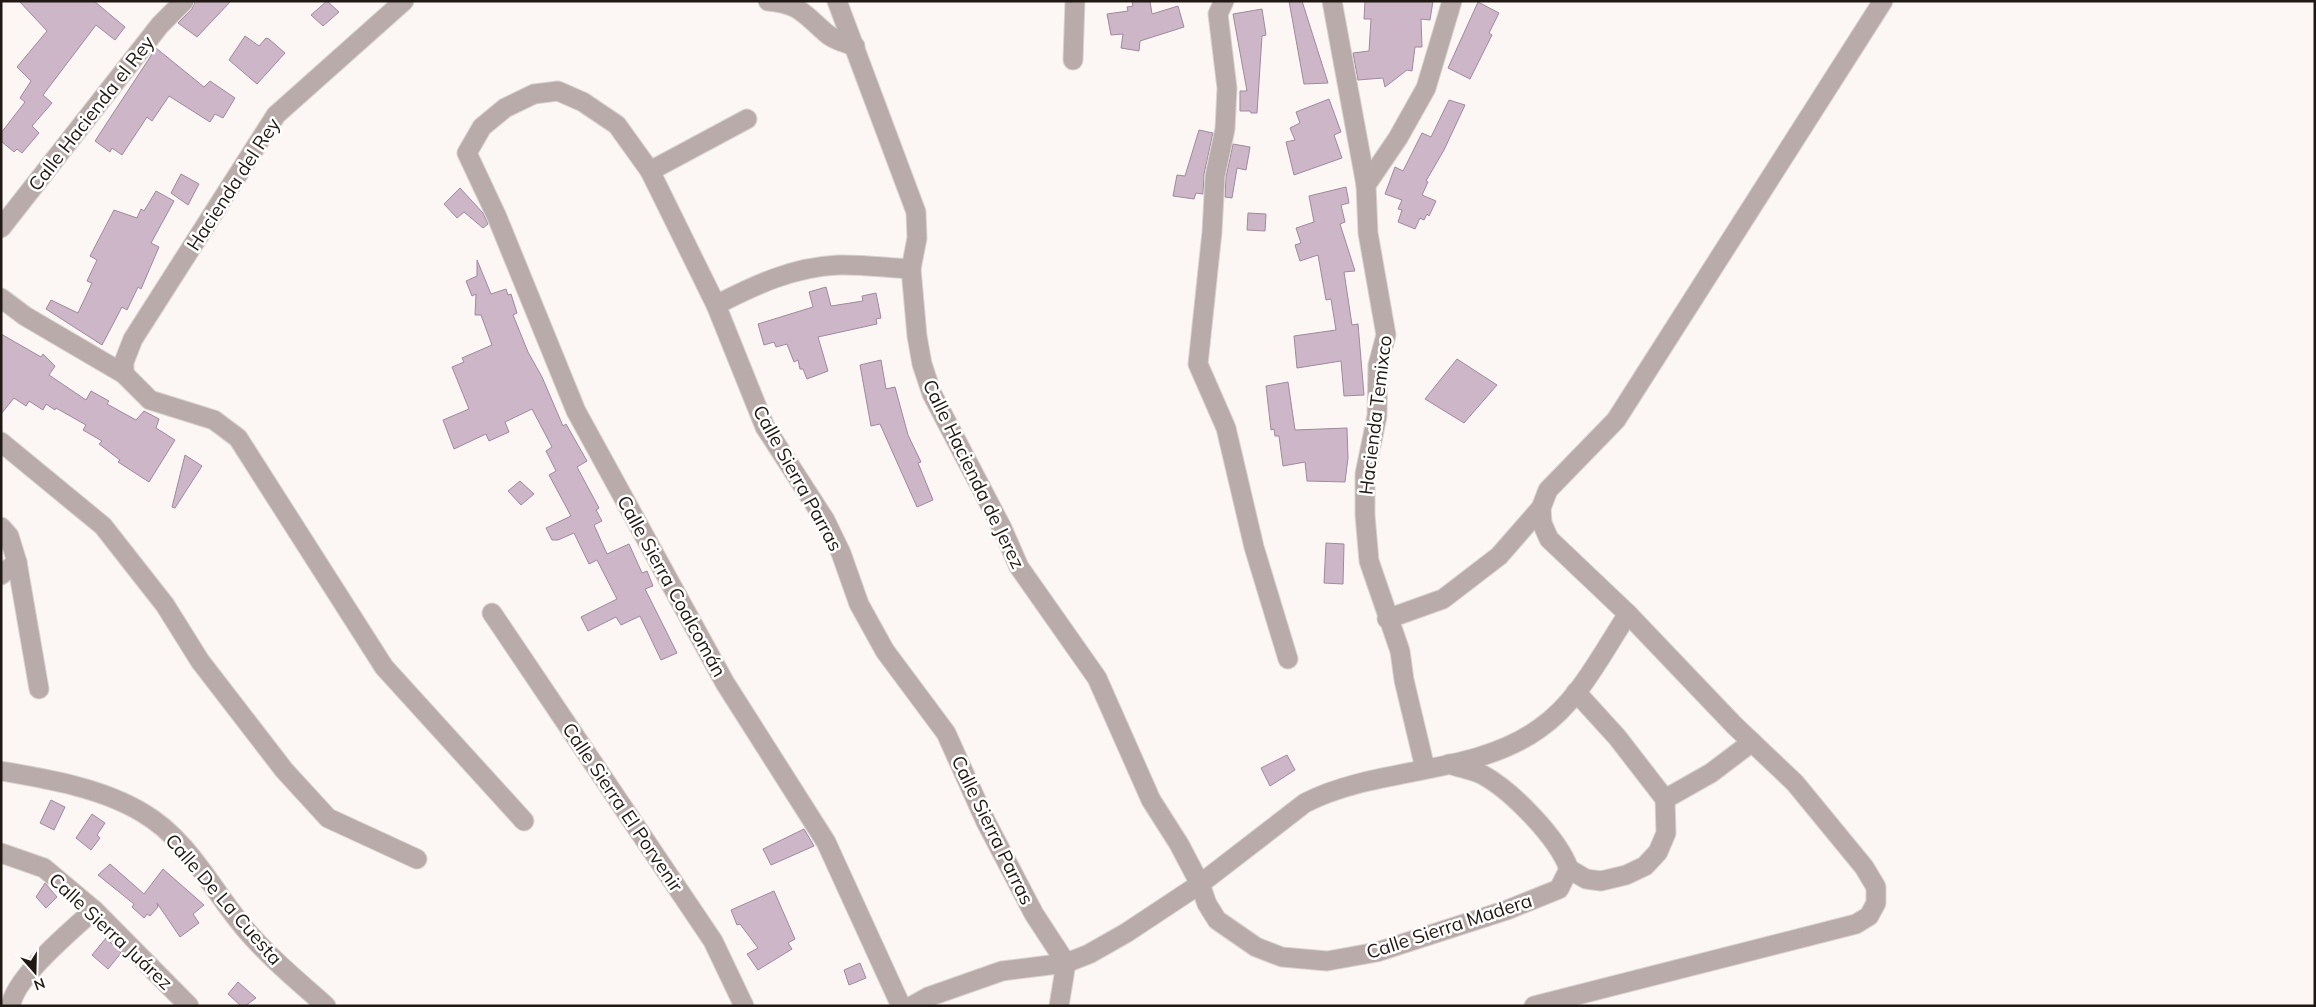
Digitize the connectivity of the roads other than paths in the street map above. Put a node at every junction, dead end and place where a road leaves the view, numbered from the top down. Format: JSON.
{"nodes":[{"id":1,"x":184,"y":1,"type":"edge"},
{"id":2,"x":404,"y":1,"type":"edge"},
{"id":3,"x":768,"y":1,"type":"edge"},
{"id":4,"x":837,"y":1,"type":"edge"},
{"id":5,"x":1075,"y":1,"type":"edge"},
{"id":6,"x":1224,"y":1,"type":"edge"},
{"id":7,"x":1332,"y":1,"type":"edge"},
{"id":8,"x":1452,"y":1,"type":"edge"},
{"id":9,"x":1883,"y":1,"type":"edge"},
{"id":10,"x":855,"y":46,"type":"junction"},
{"id":11,"x":1073,"y":60,"type":"dead end"},
{"id":12,"x":558,"y":91,"type":"joint"},
{"id":13,"x":747,"y":119,"type":"dead end"},
{"id":14,"x":650,"y":170,"type":"junction"},
{"id":15,"x":1366,"y":185,"type":"junction"},
{"id":16,"x":1,"y":228,"type":"edge"},
{"id":17,"x":911,"y":270,"type":"junction"},
{"id":18,"x":1,"y":298,"type":"edge"},
{"id":19,"x":716,"y":305,"type":"junction"},
{"id":20,"x":124,"y":374,"type":"junction"},
{"id":21,"x":1,"y":442,"type":"edge"},
{"id":22,"x":1540,"y":508,"type":"junction"},
{"id":23,"x":1,"y":527,"type":"edge"},
{"id":24,"x":17,"y":562,"type":"junction"},
{"id":25,"x":1,"y":575,"type":"edge"},
{"id":26,"x":492,"y":613,"type":"dead end"},
{"id":27,"x":1628,"y":614,"type":"junction"},
{"id":28,"x":1387,"y":618,"type":"junction"},
{"id":29,"x":1288,"y":660,"type":"dead end"},
{"id":30,"x":39,"y":689,"type":"dead end"},
{"id":31,"x":1576,"y":692,"type":"junction"},
{"id":32,"x":1752,"y":742,"type":"junction"},
{"id":33,"x":1449,"y":764,"type":"junction"},
{"id":34,"x":1425,"y":768,"type":"junction"},
{"id":35,"x":1,"y":771,"type":"edge"},
{"id":36,"x":1665,"y":799,"type":"junction"},
{"id":37,"x":524,"y":821,"type":"dead end"},
{"id":38,"x":1,"y":853,"type":"edge"},
{"id":39,"x":417,"y":859,"type":"dead end"},
{"id":40,"x":1569,"y":869,"type":"junction"},
{"id":41,"x":1200,"y":884,"type":"junction"},
{"id":42,"x":94,"y":910,"type":"junction"},
{"id":43,"x":1066,"y":964,"type":"junction"},
{"id":44,"x":11,"y":1006,"type":"edge"},
{"id":45,"x":189,"y":1006,"type":"edge"},
{"id":46,"x":326,"y":1006,"type":"edge"},
{"id":47,"x":744,"y":1006,"type":"edge"},
{"id":48,"x":901,"y":1006,"type":"edge"},
{"id":49,"x":912,"y":1006,"type":"edge"},
{"id":50,"x":1059,"y":1006,"type":"edge"},
{"id":51,"x":1534,"y":1006,"type":"edge"}],
"edges":[{"from":1,"to":16,"type":"street","name":"Calle Hacienda el Rey"},
{"from":2,"to":20,"type":"street","name":"Hacienda del Rey"},
{"from":3,"to":10,"type":"street"},
{"from":4,"to":10,"type":"street","name":"Calle Hacienda de Jerez"},
{"from":5,"to":11,"type":"street"},
{"from":6,"to":29,"type":"street"},
{"from":7,"to":15,"type":"street","name":"Hacienda Temixco"},
{"from":8,"to":15,"type":"street"},
{"from":9,"to":22,"type":"street"},
{"from":10,"to":17,"type":"street","name":"Calle Hacienda de Jerez"},
{"from":12,"to":14,"type":"street","name":"Calle Sierra Parras"},
{"from":12,"to":48,"type":"street","name":"Calle Sierra Coalcomán"},
{"from":13,"to":14,"type":"street"},
{"from":14,"to":19,"type":"street","name":"Calle Sierra Parras"},
{"from":15,"to":28,"type":"street","name":"Hacienda Temixco"},
{"from":17,"to":19,"type":"street"},
{"from":17,"to":41,"type":"street","name":"Calle Hacienda de Jerez"},
{"from":18,"to":20,"type":"street"},
{"from":19,"to":43,"type":"street","name":"Calle Sierra Parras"},
{"from":20,"to":37,"type":"street"},
{"from":21,"to":39,"type":"street"},
{"from":22,"to":27,"type":"street"},
{"from":22,"to":28,"type":"street"},
{"from":23,"to":24,"type":"street"},
{"from":24,"to":25,"type":"street"},
{"from":24,"to":30,"type":"street"},
{"from":26,"to":47,"type":"street","name":"Calle Sierra El Porvenir"},
{"from":27,"to":31,"type":"street"},
{"from":27,"to":32,"type":"street"},
{"from":28,"to":34,"type":"street","name":"Hacienda Temixco"},
{"from":31,"to":33,"type":"street"},
{"from":31,"to":36,"type":"street"},
{"from":32,"to":36,"type":"street"},
{"from":32,"to":51,"type":"street"},
{"from":33,"to":34,"type":"street"},
{"from":33,"to":40,"type":"street"},
{"from":34,"to":41,"type":"street"},
{"from":35,"to":46,"type":"street","name":"Calle De La Cuesta"},
{"from":36,"to":40,"type":"street"},
{"from":38,"to":42,"type":"street","name":"Calle Sierra Juárez"},
{"from":40,"to":41,"type":"street","name":"Calle Sierra Madera"},
{"from":41,"to":43,"type":"street"},
{"from":42,"to":44,"type":"street"},
{"from":42,"to":45,"type":"street","name":"Calle Sierra Juárez"},
{"from":43,"to":49,"type":"street"},
{"from":43,"to":50,"type":"street"}]}
